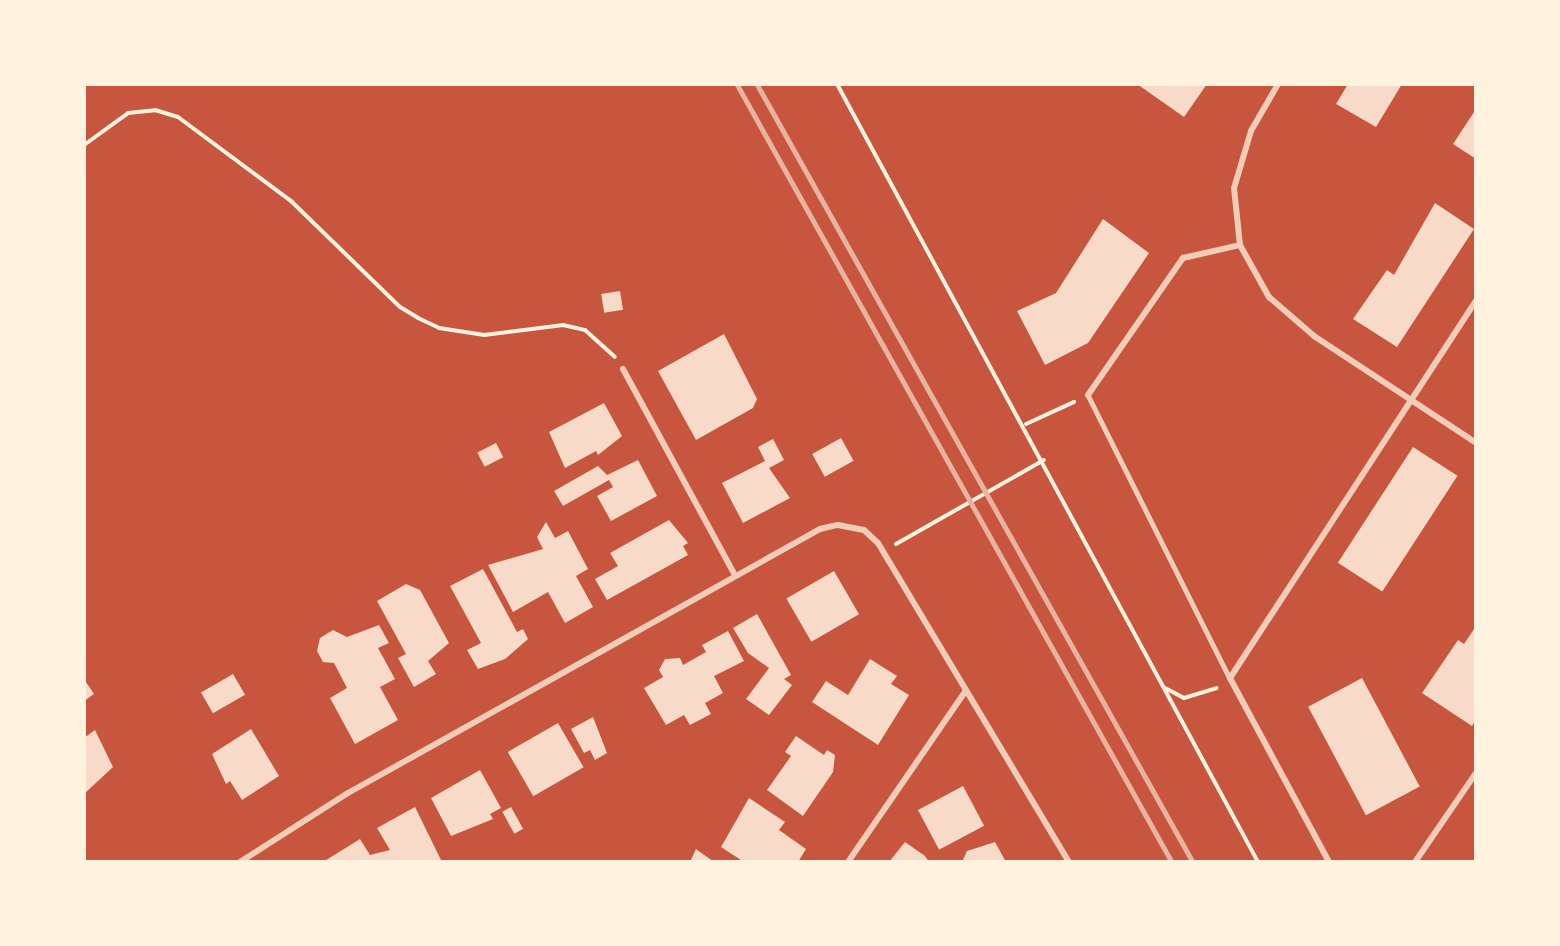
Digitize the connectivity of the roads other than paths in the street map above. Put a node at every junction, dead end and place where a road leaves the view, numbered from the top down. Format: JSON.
{"nodes":[{"id":1,"x":1278,"y":84,"type":"edge"},
{"id":2,"x":1240,"y":245,"type":"junction"},
{"id":3,"x":1476,"y":300,"type":"edge"},
{"id":4,"x":623,"y":369,"type":"road end"},
{"id":5,"x":1088,"y":395,"type":"joint"},
{"id":6,"x":1411,"y":400,"type":"junction"},
{"id":7,"x":1476,"y":443,"type":"edge"},
{"id":8,"x":735,"y":575,"type":"junction"},
{"id":9,"x":1230,"y":678,"type":"junction"},
{"id":10,"x":965,"y":692,"type":"junction"},
{"id":11,"x":1476,"y":773,"type":"edge"},
{"id":12,"x":240,"y":862,"type":"edge"},
{"id":13,"x":848,"y":862,"type":"edge"},
{"id":14,"x":1069,"y":862,"type":"edge"},
{"id":15,"x":1329,"y":862,"type":"edge"},
{"id":16,"x":1415,"y":862,"type":"edge"}],
"edges":[{"from":1,"to":2,"type":"street"},
{"from":2,"to":5,"type":"street"},
{"from":2,"to":6,"type":"street"},
{"from":3,"to":6,"type":"street"},
{"from":4,"to":8,"type":"street"},
{"from":5,"to":9,"type":"lane"},
{"from":6,"to":7,"type":"street"},
{"from":6,"to":9,"type":"street"},
{"from":8,"to":10,"type":"street"},
{"from":8,"to":12,"type":"street"},
{"from":9,"to":15,"type":"street"},
{"from":10,"to":13,"type":"street"},
{"from":10,"to":14,"type":"street"},
{"from":11,"to":16,"type":"street"}]}
